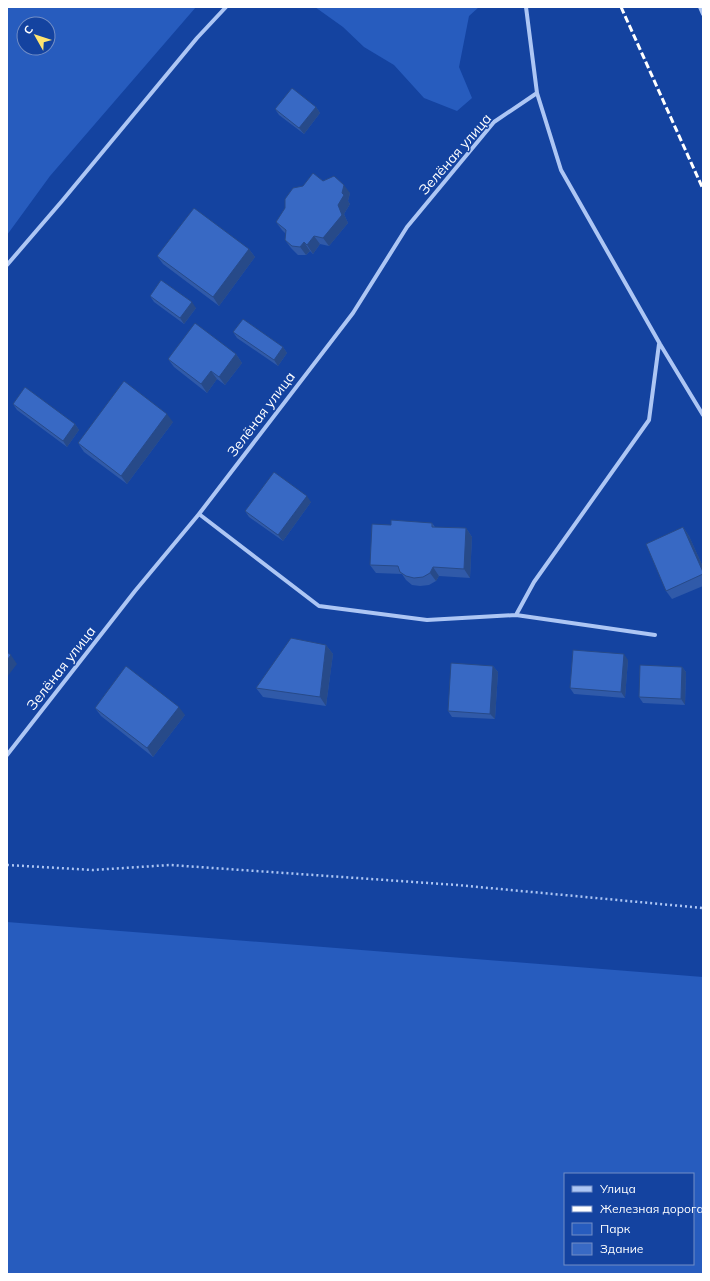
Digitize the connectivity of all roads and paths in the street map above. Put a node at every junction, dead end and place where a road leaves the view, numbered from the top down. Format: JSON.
{"nodes":[{"id":1,"x":226,"y":7,"type":"edge"},
{"id":2,"x":526,"y":7,"type":"edge"},
{"id":3,"x":700,"y":7,"type":"edge"},
{"id":4,"x":703,"y":14,"type":"edge"},
{"id":5,"x":537,"y":92,"type":"junction"},
{"id":6,"x":7,"y":265,"type":"edge"},
{"id":7,"x":660,"y":344,"type":"junction"},
{"id":8,"x":703,"y":415,"type":"edge"},
{"id":9,"x":199,"y":514,"type":"junction"},
{"id":10,"x":516,"y":616,"type":"junction"},
{"id":11,"x":656,"y":635,"type":"dead end"},
{"id":12,"x":7,"y":756,"type":"edge"},
{"id":13,"x":7,"y":865,"type":"edge"},
{"id":14,"x":703,"y":908,"type":"edge"}],
"edges":[{"from":1,"to":6,"type":"street"},
{"from":2,"to":5,"type":"street"},
{"from":3,"to":4,"type":"street"},
{"from":5,"to":7,"type":"street"},
{"from":5,"to":9,"type":"street","name":"Зелёная улица"},
{"from":7,"to":8,"type":"street"},
{"from":7,"to":10,"type":"street"},
{"from":9,"to":10,"type":"street"},
{"from":9,"to":12,"type":"street","name":"Зелёная улица"},
{"from":10,"to":11,"type":"street"},
{"from":13,"to":14,"type":"path"}]}
